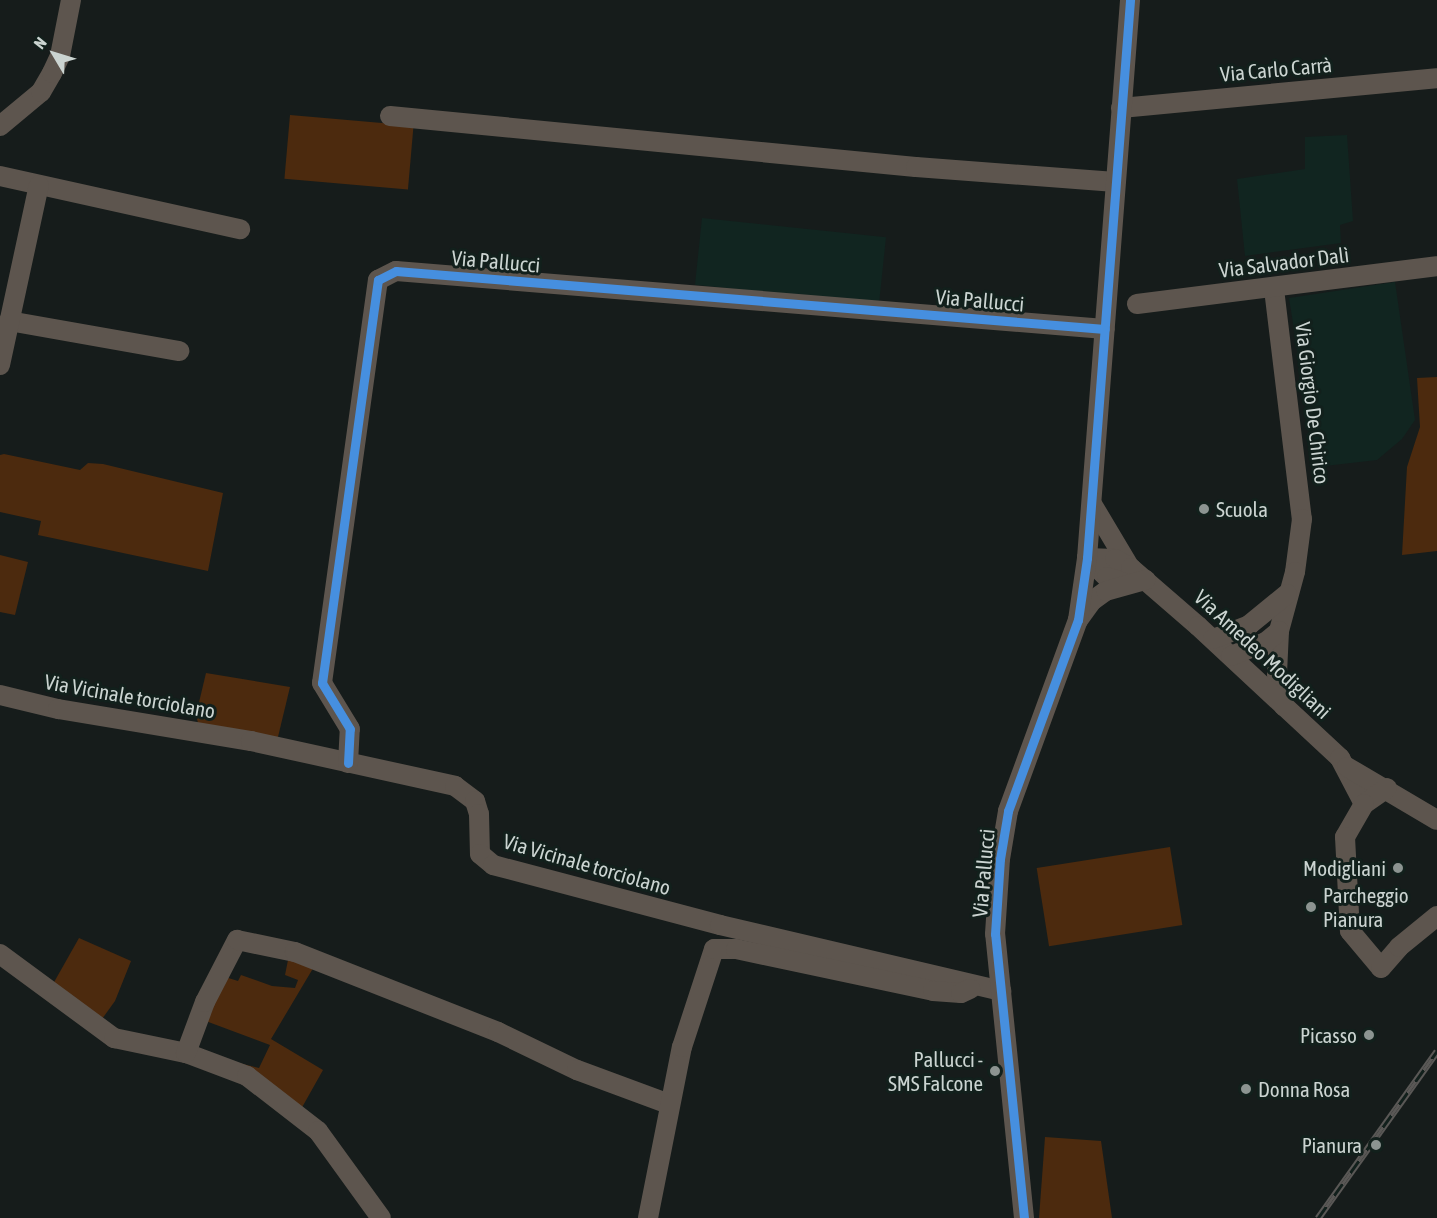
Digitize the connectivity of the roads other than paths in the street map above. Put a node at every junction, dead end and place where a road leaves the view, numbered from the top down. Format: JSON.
{"nodes":[{"id":1,"x":71,"y":0,"type":"edge"},
{"id":2,"x":1130,"y":0,"type":"edge"},
{"id":3,"x":1437,"y":78,"type":"edge"},
{"id":4,"x":1120,"y":108,"type":"junction"},
{"id":5,"x":390,"y":116,"type":"dead end"},
{"id":6,"x":0,"y":126,"type":"edge"},
{"id":7,"x":0,"y":176,"type":"edge"},
{"id":8,"x":1115,"y":182,"type":"junction"},
{"id":9,"x":39,"y":185,"type":"junction"},
{"id":10,"x":240,"y":229,"type":"dead end"},
{"id":11,"x":1437,"y":266,"type":"edge"},
{"id":12,"x":1274,"y":289,"type":"junction"},
{"id":13,"x":1137,"y":304,"type":"dead end"},
{"id":14,"x":9,"y":321,"type":"junction"},
{"id":15,"x":1105,"y":329,"type":"junction"},
{"id":16,"x":180,"y":351,"type":"dead end"},
{"id":17,"x":0,"y":364,"type":"edge"},
{"id":18,"x":1092,"y":504,"type":"junction"},
{"id":19,"x":1087,"y":558,"type":"junction"},
{"id":20,"x":1133,"y":577,"type":"junction"},
{"id":21,"x":1287,"y":594,"type":"junction"},
{"id":22,"x":1078,"y":620,"type":"junction"},
{"id":23,"x":1279,"y":631,"type":"junction"},
{"id":24,"x":1213,"y":639,"type":"junction"},
{"id":25,"x":1231,"y":656,"type":"junction"},
{"id":26,"x":0,"y":695,"type":"edge"},
{"id":27,"x":1284,"y":706,"type":"junction"},
{"id":28,"x":348,"y":763,"type":"junction"},
{"id":29,"x":1347,"y":766,"type":"junction"},
{"id":30,"x":1387,"y":788,"type":"junction"},
{"id":31,"x":1364,"y":804,"type":"junction"},
{"id":32,"x":1437,"y":820,"type":"edge"},
{"id":33,"x":1437,"y":916,"type":"edge"},
{"id":34,"x":720,"y":925,"type":"junction"},
{"id":35,"x":714,"y":949,"type":"junction"},
{"id":36,"x":0,"y":954,"type":"edge"},
{"id":37,"x":978,"y":986,"type":"junction"},
{"id":38,"x":1001,"y":991,"type":"junction"},
{"id":39,"x":186,"y":1053,"type":"junction"},
{"id":40,"x":669,"y":1104,"type":"junction"},
{"id":41,"x":381,"y":1218,"type":"edge"},
{"id":42,"x":648,"y":1218,"type":"edge"},
{"id":43,"x":1024,"y":1218,"type":"edge"}],
"edges":[{"from":1,"to":6,"type":"street"},
{"from":2,"to":4,"type":"street","name":"Via Pallucci"},
{"from":3,"to":4,"type":"street","name":"Via Carlo Carrà"},
{"from":4,"to":8,"type":"street","name":"Via Pallucci"},
{"from":5,"to":8,"type":"street"},
{"from":7,"to":9,"type":"street"},
{"from":8,"to":15,"type":"street","name":"Via Pallucci"},
{"from":9,"to":10,"type":"street"},
{"from":9,"to":14,"type":"street"},
{"from":11,"to":12,"type":"street","name":"Via Salvador Dalì"},
{"from":12,"to":13,"type":"street","name":"Via Salvador Dalì"},
{"from":12,"to":21,"type":"street","name":"Via Giorgio De Chirico"},
{"from":14,"to":16,"type":"street"},
{"from":14,"to":17,"type":"street"},
{"from":15,"to":18,"type":"street","name":"Via Pallucci"},
{"from":15,"to":28,"type":"street","name":"Via Pallucci"},
{"from":18,"to":19,"type":"street","name":"Via Pallucci"},
{"from":18,"to":20,"type":"street","name":"Via Amedeo Modigliani"},
{"from":19,"to":20,"type":"street","name":"Via Amedeo Modigliani"},
{"from":19,"to":22,"type":"street","name":"Via Pallucci"},
{"from":20,"to":22,"type":"street"},
{"from":20,"to":24,"type":"street","name":"Via Amedeo Modigliani"},
{"from":21,"to":23,"type":"street","name":"Via Giorgio De Chirico"},
{"from":21,"to":24,"type":"street"},
{"from":22,"to":38,"type":"street","name":"Via Pallucci"},
{"from":23,"to":25,"type":"street"},
{"from":23,"to":27,"type":"street","name":"Via Giorgio De Chirico"},
{"from":24,"to":25,"type":"street","name":"Via Amedeo Modigliani"},
{"from":25,"to":27,"type":"street","name":"Via Amedeo Modigliani"},
{"from":26,"to":28,"type":"street","name":"Via Vicinale torciolano"},
{"from":27,"to":29,"type":"street","name":"Via Amedeo Modigliani"},
{"from":28,"to":34,"type":"street","name":"Via Vicinale torciolano"},
{"from":29,"to":30,"type":"street","name":"Via Amedeo Modigliani"},
{"from":29,"to":31,"type":"street","name":"Via Amedeo Modigliani"},
{"from":30,"to":31,"type":"street"},
{"from":30,"to":32,"type":"street","name":"Via Amedeo Modigliani"},
{"from":31,"to":33,"type":"street"},
{"from":34,"to":35,"type":"street"},
{"from":34,"to":37,"type":"street","name":"Via Vicinale torciolano"},
{"from":35,"to":37,"type":"street"},
{"from":35,"to":40,"type":"street"},
{"from":36,"to":39,"type":"street"},
{"from":37,"to":38,"type":"street","name":"Via Vicinale torciolano"},
{"from":38,"to":43,"type":"street","name":"Via Pallucci"},
{"from":39,"to":40,"type":"street"},
{"from":39,"to":41,"type":"street"},
{"from":40,"to":42,"type":"street"}]}
